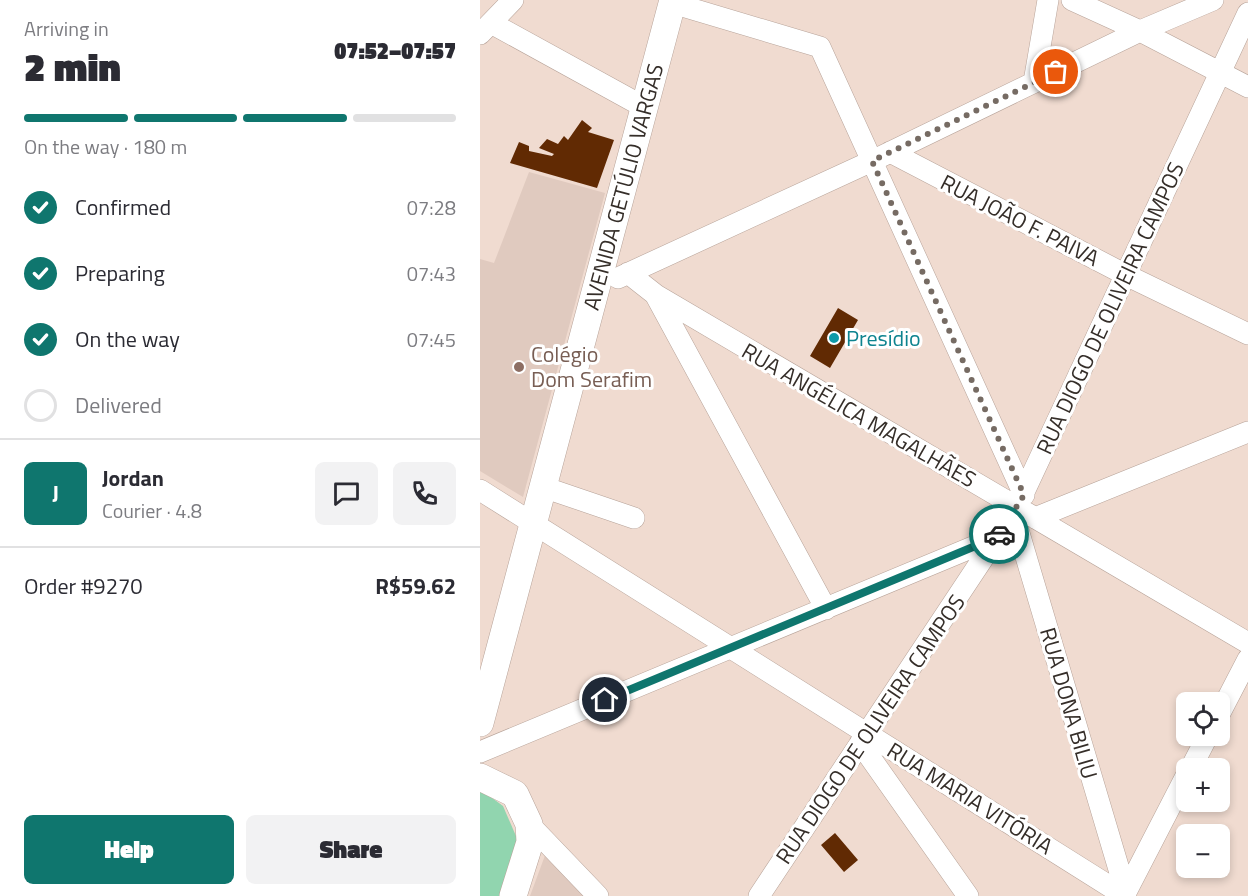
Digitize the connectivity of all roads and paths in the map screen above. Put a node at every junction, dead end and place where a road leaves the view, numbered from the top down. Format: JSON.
{"nodes":[{"id":1,"x":513,"y":0,"type":"edge"},
{"id":2,"x":1048,"y":0,"type":"edge"},
{"id":3,"x":1071,"y":0,"type":"edge"},
{"id":4,"x":1213,"y":0,"type":"edge"},
{"id":5,"x":673,"y":2,"type":"edge"},
{"id":6,"x":1248,"y":13,"type":"edge"},
{"id":7,"x":486,"y":29,"type":"edge"},
{"id":8,"x":1140,"y":31,"type":"junction"},
{"id":9,"x":1220,"y":72,"type":"junction"},
{"id":10,"x":1035,"y":82,"type":"junction"},
{"id":11,"x":1248,"y":87,"type":"edge"},
{"id":12,"x":645,"y":107,"type":"junction"},
{"id":13,"x":881,"y":157,"type":"junction"},
{"id":14,"x":628,"y":273,"type":"junction"},
{"id":15,"x":1126,"y":275,"type":"junction"},
{"id":16,"x":596,"y":288,"type":"junction"},
{"id":17,"x":656,"y":295,"type":"junction"},
{"id":18,"x":1248,"y":334,"type":"edge"},
{"id":19,"x":1248,"y":432,"type":"edge"},
{"id":20,"x":543,"y":487,"type":"junction"},
{"id":21,"x":480,"y":490,"type":"edge"},
{"id":22,"x":1018,"y":505,"type":"junction"},
{"id":23,"x":634,"y":518,"type":"dead end"},
{"id":24,"x":1035,"y":518,"type":"junction"},
{"id":25,"x":534,"y":523,"type":"junction"},
{"id":26,"x":997,"y":537,"type":"junction"},
{"id":27,"x":826,"y":609,"type":"junction"},
{"id":28,"x":1248,"y":643,"type":"edge"},
{"id":29,"x":730,"y":648,"type":"junction"},
{"id":30,"x":1248,"y":659,"type":"edge"},
{"id":31,"x":1230,"y":694,"type":"edge"},
{"id":32,"x":480,"y":723,"type":"edge"},
{"id":33,"x":864,"y":738,"type":"junction"},
{"id":34,"x":480,"y":752,"type":"edge"},
{"id":35,"x":480,"y":777,"type":"edge"},
{"id":36,"x":1176,"y":796,"type":"edge"},
{"id":37,"x":529,"y":825,"type":"junction"},
{"id":38,"x":1125,"y":895,"type":"edge"},
{"id":39,"x":513,"y":896,"type":"edge"},
{"id":40,"x":598,"y":896,"type":"edge"},
{"id":41,"x":759,"y":896,"type":"edge"},
{"id":42,"x":968,"y":896,"type":"edge"}],
"edges":[{"from":1,"to":7,"type":"street"},
{"from":2,"to":10,"type":"street"},
{"from":3,"to":8,"type":"street"},
{"from":4,"to":8,"type":"street"},
{"from":5,"to":12,"type":"main road","name":"AVENIDA GETÚLIO VARGAS"},
{"from":5,"to":13,"type":"street","name":"RUA DONA BILIU"},
{"from":6,"to":9,"type":"street","name":"RUA DIOGO DE OLIVEIRA CAMPOS"},
{"from":7,"to":12,"type":"street"},
{"from":8,"to":9,"type":"street"},
{"from":8,"to":10,"type":"street"},
{"from":9,"to":11,"type":"street"},
{"from":9,"to":15,"type":"street","name":"RUA DIOGO DE OLIVEIRA CAMPOS"},
{"from":10,"to":13,"type":"street"},
{"from":12,"to":16,"type":"main road","name":"AVENIDA GETÚLIO VARGAS"},
{"from":13,"to":14,"type":"street"},
{"from":13,"to":15,"type":"street","name":"RUA JOÃO F. PAIVA"},
{"from":13,"to":22,"type":"street","name":"RUA DONA BILIU"},
{"from":14,"to":16,"type":"street"},
{"from":14,"to":17,"type":"street","name":"RUA ANGÉLICA MAGALHÃES"},
{"from":15,"to":18,"type":"street","name":"RUA JOÃO F. PAIVA"},
{"from":15,"to":22,"type":"street","name":"RUA DIOGO DE OLIVEIRA CAMPOS"},
{"from":16,"to":20,"type":"main road","name":"AVENIDA GETÚLIO VARGAS"},
{"from":17,"to":22,"type":"street","name":"RUA ANGÉLICA MAGALHÃES"},
{"from":17,"to":27,"type":"street"},
{"from":19,"to":24,"type":"street"},
{"from":20,"to":23,"type":"street"},
{"from":20,"to":25,"type":"main road","name":"AVENIDA GETÚLIO VARGAS"},
{"from":21,"to":25,"type":"street","name":"RUA MARIA VITÓRIA"},
{"from":22,"to":24,"type":"street","name":"RUA ANGÉLICA MAGALHÃES"},
{"from":22,"to":26,"type":"street","name":"RUA DIOGO DE OLIVEIRA CAMPOS"},
{"from":22,"to":38,"type":"street","name":"RUA DONA BILIU"},
{"from":24,"to":28,"type":"street","name":"RUA ANGÉLICA MAGALHÃES"},
{"from":25,"to":29,"type":"street","name":"RUA MARIA VITÓRIA"},
{"from":25,"to":32,"type":"main road","name":"AVENIDA GETÚLIO VARGAS"},
{"from":26,"to":27,"type":"street"},
{"from":26,"to":33,"type":"street","name":"RUA DIOGO DE OLIVEIRA CAMPOS"},
{"from":27,"to":29,"type":"street"},
{"from":29,"to":33,"type":"street","name":"RUA MARIA VITÓRIA"},
{"from":29,"to":34,"type":"street"},
{"from":30,"to":31,"type":"street"},
{"from":33,"to":38,"type":"street","name":"RUA MARIA VITÓRIA"},
{"from":33,"to":41,"type":"street","name":"RUA DIOGO DE OLIVEIRA CAMPOS"},
{"from":33,"to":42,"type":"street"},
{"from":35,"to":37,"type":"main road"},
{"from":36,"to":38,"type":"street"},
{"from":37,"to":39,"type":"main road"},
{"from":37,"to":40,"type":"street"}]}
